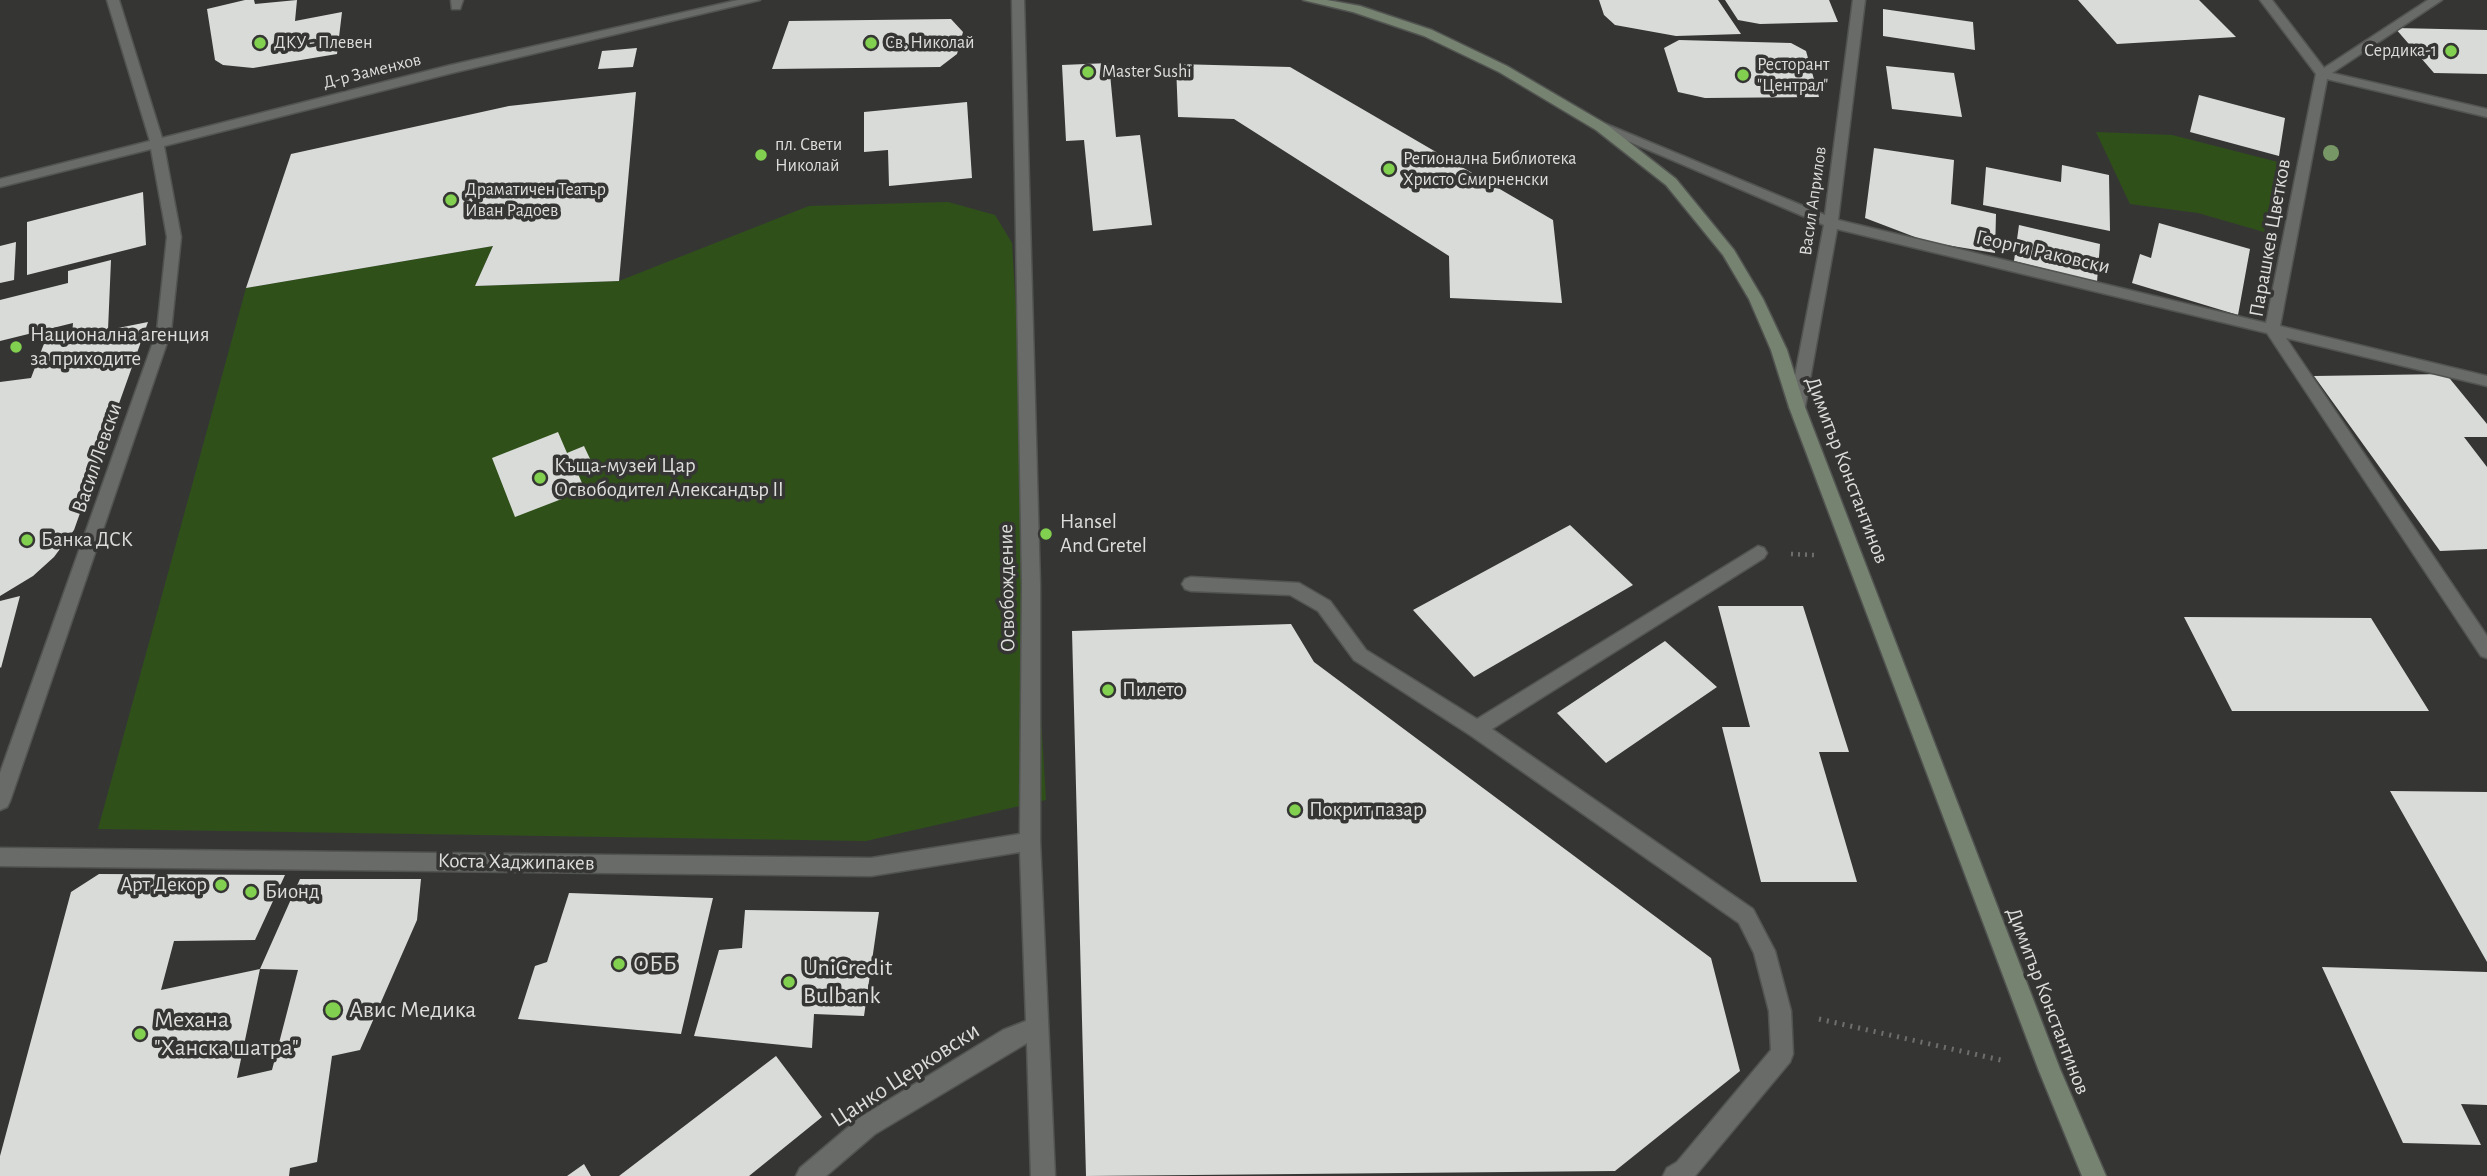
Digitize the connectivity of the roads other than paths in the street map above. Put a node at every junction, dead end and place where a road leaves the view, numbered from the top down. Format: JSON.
{"nodes":[{"id":1,"x":113,"y":0,"type":"edge"},
{"id":2,"x":754,"y":0,"type":"edge"},
{"id":3,"x":1018,"y":0,"type":"edge"},
{"id":4,"x":1309,"y":0,"type":"edge"},
{"id":5,"x":1859,"y":0,"type":"edge"},
{"id":6,"x":2266,"y":0,"type":"edge"},
{"id":7,"x":2436,"y":0,"type":"edge"},
{"id":8,"x":2322,"y":74,"type":"junction"},
{"id":9,"x":2487,"y":113,"type":"edge"},
{"id":10,"x":1601,"y":127,"type":"junction"},
{"id":11,"x":157,"y":143,"type":"junction"},
{"id":12,"x":0,"y":183,"type":"edge"},
{"id":13,"x":1830,"y":223,"type":"junction"},
{"id":14,"x":2272,"y":329,"type":"junction"},
{"id":15,"x":2487,"y":381,"type":"edge"},
{"id":16,"x":1797,"y":407,"type":"junction"},
{"id":17,"x":1758,"y":553,"type":"road end"},
{"id":18,"x":1191,"y":584,"type":"dead end"},
{"id":19,"x":2487,"y":651,"type":"edge"},
{"id":20,"x":1477,"y":729,"type":"junction"},
{"id":21,"x":0,"y":801,"type":"edge"},
{"id":22,"x":1030,"y":841,"type":"junction"},
{"id":23,"x":0,"y":856,"type":"edge"},
{"id":24,"x":1036,"y":1028,"type":"junction"},
{"id":25,"x":808,"y":1176,"type":"edge"},
{"id":26,"x":1043,"y":1176,"type":"edge"},
{"id":27,"x":1675,"y":1176,"type":"edge"},
{"id":28,"x":2094,"y":1176,"type":"edge"}],
"edges":[{"from":1,"to":11,"type":"street","name":"Васил Левски"},
{"from":2,"to":11,"type":"street","name":"Д-р Заменхов"},
{"from":3,"to":22,"type":"street","name":"Освобождение"},
{"from":4,"to":10,"type":"street","name":"Димитър Константинов"},
{"from":5,"to":13,"type":"street","name":"Васил Априлов"},
{"from":6,"to":8,"type":"street"},
{"from":7,"to":8,"type":"street"},
{"from":8,"to":9,"type":"street"},
{"from":8,"to":14,"type":"street","name":"Парашкев Цветков"},
{"from":10,"to":13,"type":"street","name":"Георги Раковски"},
{"from":10,"to":16,"type":"street","name":"Димитър Константинов"},
{"from":11,"to":12,"type":"street","name":"Д-р Заменхов"},
{"from":11,"to":21,"type":"street","name":"Васил Левски"},
{"from":13,"to":14,"type":"street","name":"Георги Раковски"},
{"from":13,"to":16,"type":"street","name":"Васил Априлов"},
{"from":14,"to":15,"type":"street","name":"Георги Раковски"},
{"from":14,"to":19,"type":"street","name":"Парашкев Цветков"},
{"from":16,"to":28,"type":"street","name":"Димитър Константинов"},
{"from":17,"to":20,"type":"street"},
{"from":18,"to":20,"type":"street"},
{"from":20,"to":27,"type":"street"},
{"from":22,"to":23,"type":"street","name":"Коста Хаджипакев"},
{"from":22,"to":24,"type":"street","name":"Освобождение"},
{"from":24,"to":25,"type":"street","name":"Цанко Церковски"},
{"from":24,"to":26,"type":"street","name":"Освобождение"}]}
